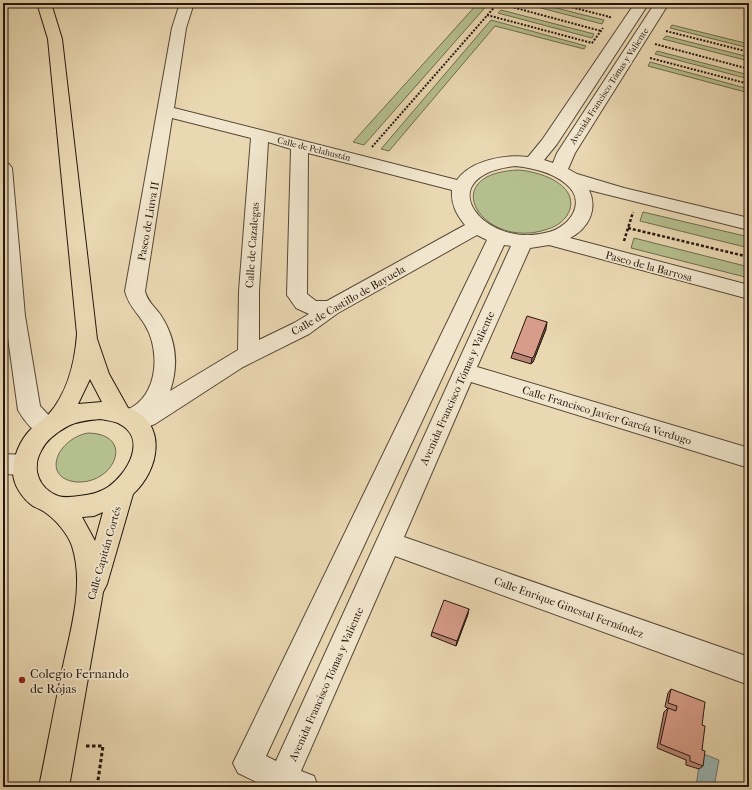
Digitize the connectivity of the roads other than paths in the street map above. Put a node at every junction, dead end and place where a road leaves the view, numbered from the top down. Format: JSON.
{"nodes":[{"id":1,"x":44,"y":3,"type":"edge"},
{"id":2,"x":187,"y":3,"type":"edge"},
{"id":3,"x":642,"y":3,"type":"edge"},
{"id":4,"x":662,"y":3,"type":"edge"},
{"id":5,"x":165,"y":111,"type":"junction"},
{"id":6,"x":260,"y":135,"type":"junction"},
{"id":7,"x":300,"y":145,"type":"junction"},
{"id":8,"x":533,"y":162,"type":"junction"},
{"id":9,"x":3,"y":168,"type":"edge"},
{"id":10,"x":564,"y":174,"type":"junction"},
{"id":11,"x":463,"y":187,"type":"junction"},
{"id":12,"x":5,"y":212,"type":"edge"},
{"id":13,"x":749,"y":224,"type":"edge"},
{"id":14,"x":488,"y":231,"type":"junction"},
{"id":15,"x":550,"y":239,"type":"junction"},
{"id":16,"x":523,"y":241,"type":"junction"},
{"id":17,"x":749,"y":292,"type":"edge"},
{"id":18,"x":331,"y":308,"type":"junction"},
{"id":19,"x":9,"y":316,"type":"edge"},
{"id":20,"x":87,"y":334,"type":"junction"},
{"id":21,"x":248,"y":354,"type":"junction"},
{"id":22,"x":464,"y":372,"type":"junction"},
{"id":23,"x":128,"y":419,"type":"junction"},
{"id":24,"x":51,"y":425,"type":"junction"},
{"id":25,"x":749,"y":458,"type":"edge"},
{"id":26,"x":14,"y":464,"type":"edge"},
{"id":27,"x":122,"y":491,"type":"junction"},
{"id":28,"x":54,"y":505,"type":"junction"},
{"id":29,"x":388,"y":543,"type":"junction"},
{"id":30,"x":86,"y":615,"type":"junction"},
{"id":31,"x":749,"y":671,"type":"edge"},
{"id":32,"x":293,"y":783,"type":"edge"},
{"id":33,"x":54,"y":787,"type":"edge"}],
"edges":[{"from":1,"to":20,"type":"main road"},
{"from":2,"to":5,"type":"street","name":"Paseo de Liuva II"},
{"from":3,"to":8,"type":"street","name":"Avenida Francisco Tómas y Valiente"},
{"from":4,"to":10,"type":"street","name":"Avenida Francisco Tómas y Valiente"},
{"from":5,"to":6,"type":"street","name":"Calle de Pelahustán"},
{"from":5,"to":23,"type":"street","name":"Paseo de Liuva II"},
{"from":6,"to":7,"type":"street","name":"Calle de Pelahustán"},
{"from":6,"to":21,"type":"street","name":"Calle de Cazalegas"},
{"from":7,"to":11,"type":"street","name":"Calle de Pelahustán"},
{"from":7,"to":18,"type":"street"},
{"from":8,"to":10,"type":"street"},
{"from":8,"to":11,"type":"street"},
{"from":9,"to":12,"type":"street"},
{"from":10,"to":13,"type":"street"},
{"from":10,"to":15,"type":"street"},
{"from":11,"to":14,"type":"street"},
{"from":12,"to":19,"type":"street"},
{"from":14,"to":16,"type":"street"},
{"from":14,"to":18,"type":"street","name":"Calle de Castillo de Bayuela"},
{"from":14,"to":32,"type":"street","name":"Avenida Francisco Tómas y Valiente"},
{"from":15,"to":16,"type":"street"},
{"from":15,"to":17,"type":"street","name":"Paseo de la Barrosa"},
{"from":16,"to":22,"type":"street","name":"Avenida Francisco Tómas y Valiente"},
{"from":18,"to":21,"type":"street","name":"Calle de Castillo de Bayuela"},
{"from":19,"to":24,"type":"street"},
{"from":20,"to":23,"type":"main road"},
{"from":20,"to":24,"type":"main road"},
{"from":21,"to":23,"type":"street","name":"Calle de Castillo de Bayuela"},
{"from":22,"to":25,"type":"street","name":"Calle Francisco Javier García Verdugo"},
{"from":22,"to":29,"type":"street","name":"Avenida Francisco Tómas y Valiente"},
{"from":23,"to":24,"type":"main road","name":"Calle Capitán Cortés"},
{"from":23,"to":27,"type":"main road","name":"Calle Capitán Cortés"},
{"from":24,"to":26,"type":"main road","name":"Calle Capitán Cortés"},
{"from":26,"to":28,"type":"main road","name":"Calle Capitán Cortés"},
{"from":27,"to":28,"type":"main road","name":"Calle Capitán Cortés"},
{"from":27,"to":30,"type":"main road","name":"Calle Capitán Cortés"},
{"from":28,"to":30,"type":"main road","name":"Calle Capitán Cortés"},
{"from":29,"to":31,"type":"street","name":"Calle Enrique Ginestal Fernández"},
{"from":29,"to":32,"type":"street","name":"Avenida Francisco Tómas y Valiente"},
{"from":30,"to":33,"type":"main road","name":"Calle Capitán Cortés"}]}
